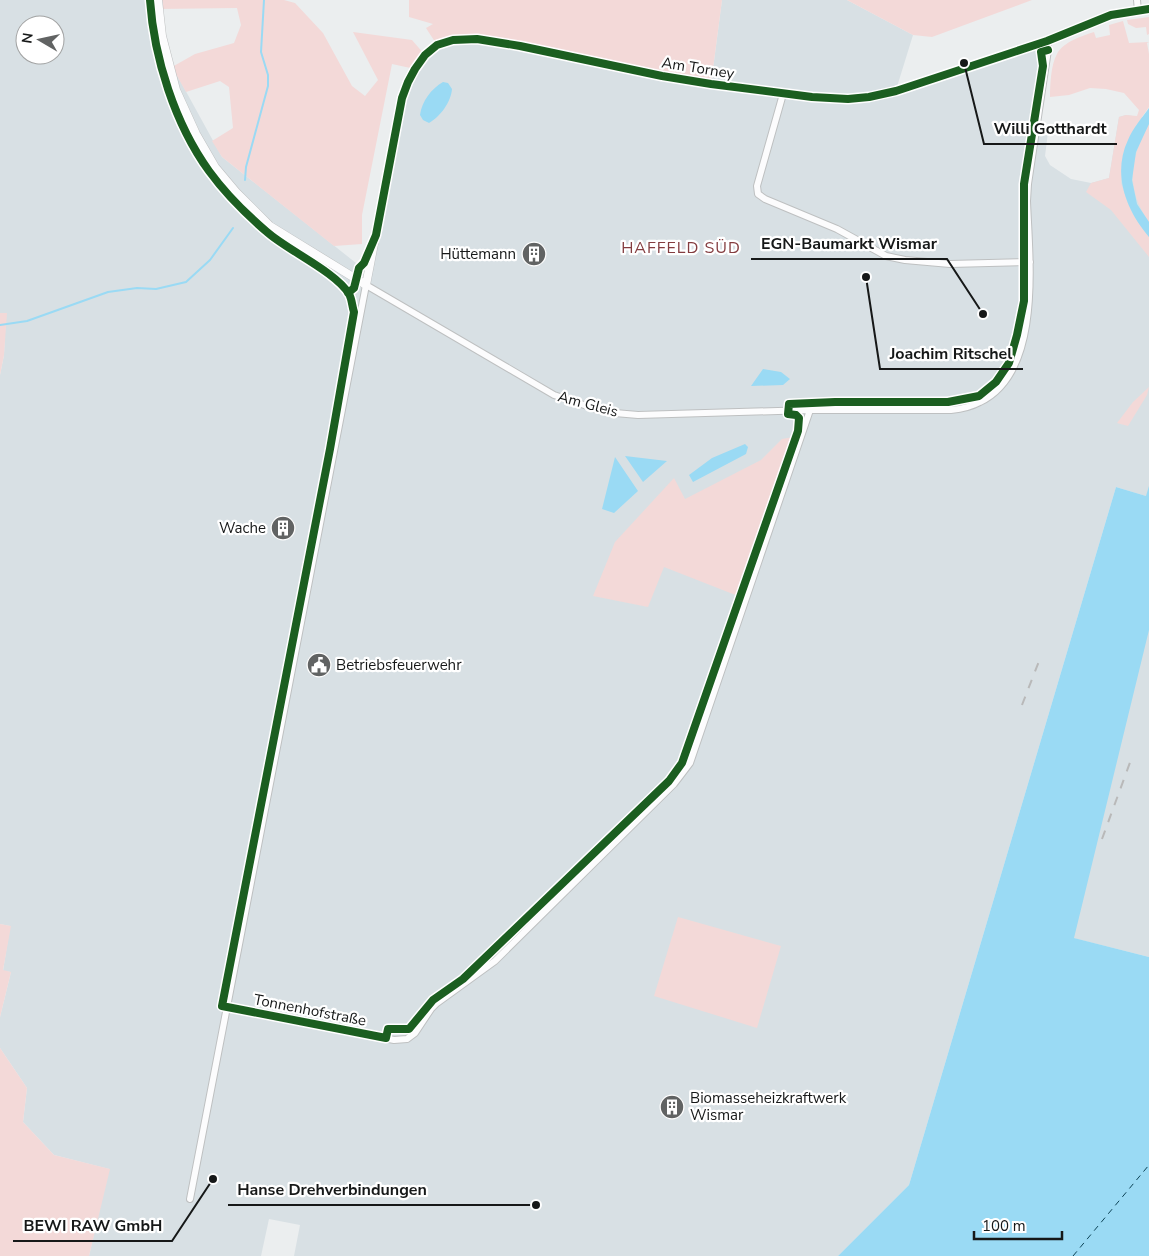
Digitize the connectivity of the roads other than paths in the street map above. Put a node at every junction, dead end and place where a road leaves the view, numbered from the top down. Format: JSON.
{"nodes":[{"id":1,"x":158,"y":0,"type":"edge"},
{"id":2,"x":1136,"y":0,"type":"edge"},
{"id":3,"x":1149,"y":9,"type":"edge"},
{"id":4,"x":1138,"y":10,"type":"junction"},
{"id":5,"x":1047,"y":40,"type":"junction"},
{"id":6,"x":782,"y":94,"type":"junction"},
{"id":7,"x":1030,"y":262,"type":"junction"},
{"id":8,"x":366,"y":285,"type":"junction"},
{"id":9,"x":810,"y":410,"type":"junction"},
{"id":10,"x":228,"y":1007,"type":"junction"},
{"id":11,"x":190,"y":1199,"type":"dead end"}],
"edges":[{"from":1,"to":8,"type":"street"},
{"from":2,"to":4,"type":"street"},
{"from":3,"to":4,"type":"street","name":"Am Torney"},
{"from":4,"to":5,"type":"street","name":"Am Torney"},
{"from":5,"to":6,"type":"street","name":"Am Torney"},
{"from":5,"to":7,"type":"street","name":"Am Gleis"},
{"from":6,"to":7,"type":"street"},
{"from":6,"to":8,"type":"street","name":"Am Torney"},
{"from":7,"to":9,"type":"street","name":"Am Gleis"},
{"from":8,"to":9,"type":"street","name":"Am Gleis"},
{"from":8,"to":10,"type":"street"},
{"from":9,"to":10,"type":"street","name":"Tonnenhofstraße"},
{"from":10,"to":11,"type":"street"}]}
